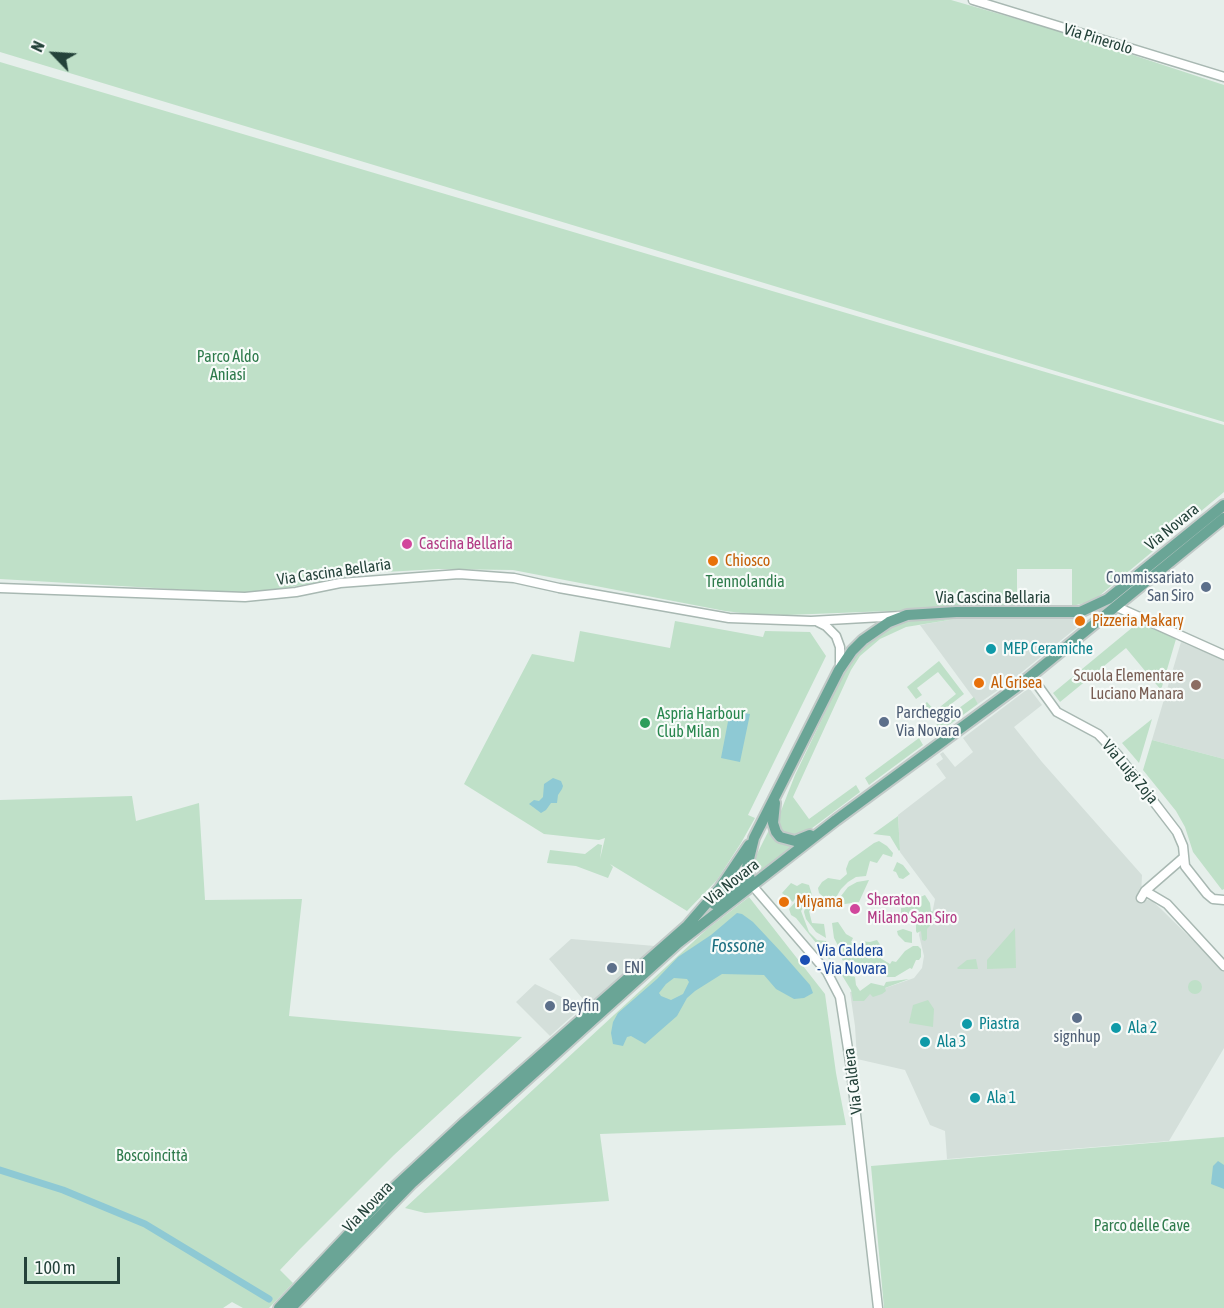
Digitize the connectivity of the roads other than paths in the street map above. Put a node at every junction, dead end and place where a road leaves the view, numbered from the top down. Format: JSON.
{"nodes":[{"id":1,"x":973,"y":0,"type":"edge"},
{"id":2,"x":1224,"y":77,"type":"edge"},
{"id":3,"x":1224,"y":505,"type":"edge"},
{"id":4,"x":1224,"y":518,"type":"edge"},
{"id":5,"x":0,"y":588,"type":"edge"},
{"id":6,"x":1117,"y":607,"type":"junction"},
{"id":7,"x":1080,"y":612,"type":"junction"},
{"id":8,"x":907,"y":615,"type":"junction"},
{"id":9,"x":811,"y":621,"type":"junction"},
{"id":10,"x":1088,"y":631,"type":"junction"},
{"id":11,"x":1224,"y":655,"type":"edge"},
{"id":12,"x":839,"y":670,"type":"junction"},
{"id":13,"x":1031,"y":676,"type":"junction"},
{"id":14,"x":776,"y":794,"type":"junction"},
{"id":15,"x":836,"y":820,"type":"junction"},
{"id":16,"x":754,"y":838,"type":"junction"},
{"id":17,"x":1183,"y":858,"type":"junction"},
{"id":18,"x":752,"y":884,"type":"junction"},
{"id":19,"x":1224,"y":900,"type":"edge"},
{"id":20,"x":687,"y":926,"type":"junction"},
{"id":21,"x":1224,"y":966,"type":"edge"},
{"id":22,"x":279,"y":1308,"type":"edge"},
{"id":23,"x":291,"y":1308,"type":"edge"},
{"id":24,"x":878,"y":1308,"type":"edge"}],
"edges":[{"from":1,"to":2,"type":"street","name":"Via Pinerolo"},
{"from":3,"to":7,"type":"main road","name":"Via Novara"},
{"from":4,"to":6,"type":"main road","name":"Via Novara"},
{"from":5,"to":9,"type":"street","name":"Via Cascina Bellaria"},
{"from":6,"to":10,"type":"main road","name":"Via Novara"},
{"from":6,"to":11,"type":"street"},
{"from":7,"to":8,"type":"main road","name":"Via Cascina Bellaria"},
{"from":7,"to":10,"type":"main road"},
{"from":8,"to":9,"type":"street","name":"Via Cascina Bellaria"},
{"from":8,"to":12,"type":"main road","name":"Via Cascina Bellaria"},
{"from":9,"to":12,"type":"street","name":"Via Cascina Bellaria"},
{"from":10,"to":13,"type":"main road","name":"Via Novara"},
{"from":12,"to":14,"type":"main road","name":"Via Cascina Bellaria"},
{"from":13,"to":15,"type":"main road","name":"Via Novara"},
{"from":13,"to":17,"type":"street","name":"Via Luigi Zoja"},
{"from":14,"to":15,"type":"main road"},
{"from":14,"to":16,"type":"main road","name":"Via Cascina Bellaria"},
{"from":15,"to":18,"type":"main road","name":"Via Novara"},
{"from":16,"to":18,"type":"main road"},
{"from":16,"to":20,"type":"main road","name":"Via Novara"},
{"from":17,"to":19,"type":"street","name":"Via Luigi Zoja"},
{"from":17,"to":21,"type":"street"},
{"from":18,"to":20,"type":"main road"},
{"from":18,"to":23,"type":"main road","name":"Via Novara"},
{"from":18,"to":24,"type":"street","name":"Via Caldera"},
{"from":20,"to":22,"type":"main road","name":"Via Novara"}]}
